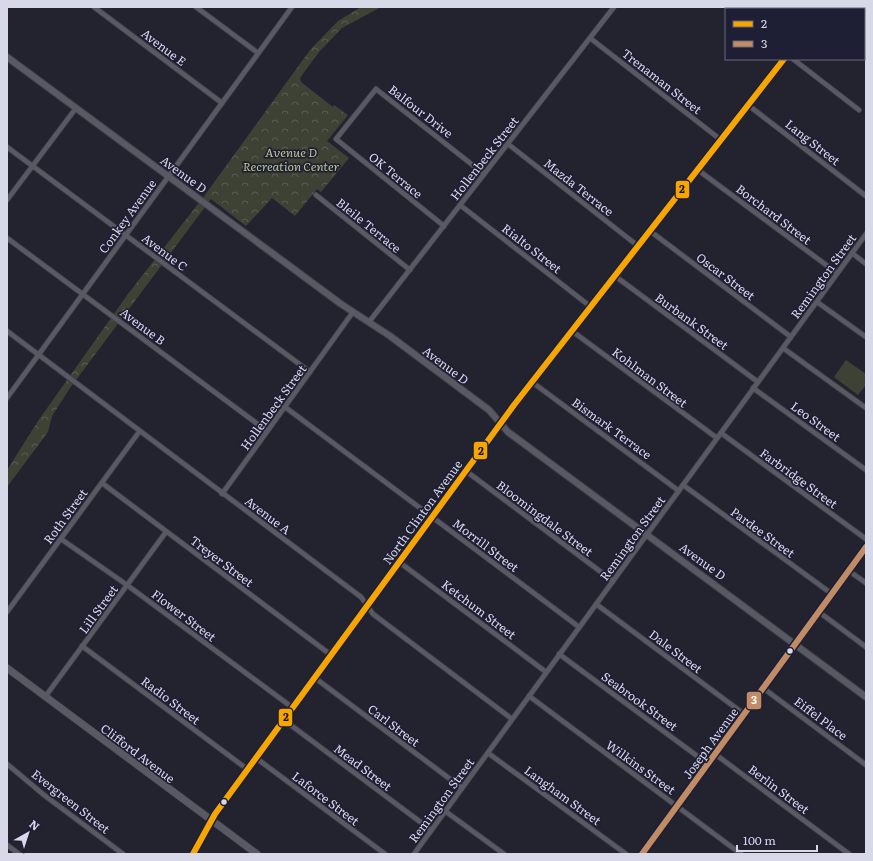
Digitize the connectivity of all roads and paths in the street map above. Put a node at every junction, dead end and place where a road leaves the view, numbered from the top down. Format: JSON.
{"nodes":[{"id":1,"x":94,"y":7,"type":"edge"},
{"id":2,"x":196,"y":7,"type":"edge"},
{"id":3,"x":614,"y":7,"type":"edge"},
{"id":4,"x":288,"y":8,"type":"edge"},
{"id":5,"x":590,"y":38,"type":"junction"},
{"id":6,"x":258,"y":53,"type":"junction"},
{"id":7,"x":7,"y":57,"type":"edge"},
{"id":8,"x":783,"y":60,"type":"edge"},
{"id":9,"x":794,"y":60,"type":"edge"},
{"id":10,"x":222,"y":103,"type":"junction"},
{"id":11,"x":748,"y":105,"type":"junction"},
{"id":12,"x":76,"y":108,"type":"junction"},
{"id":13,"x":859,"y":110,"type":"dead end"},
{"id":14,"x":336,"y":140,"type":"joint"},
{"id":15,"x":721,"y":140,"type":"junction"},
{"id":16,"x":508,"y":144,"type":"junction"},
{"id":17,"x":7,"y":147,"type":"edge"},
{"id":18,"x":33,"y":166,"type":"junction"},
{"id":19,"x":698,"y":170,"type":"junction"},
{"id":20,"x":484,"y":174,"type":"junction"},
{"id":21,"x":168,"y":177,"type":"junction"},
{"id":22,"x":316,"y":195,"type":"dead end"},
{"id":23,"x":866,"y":196,"type":"edge"},
{"id":24,"x":7,"y":200,"type":"edge"},
{"id":25,"x":460,"y":205,"type":"junction"},
{"id":26,"x":444,"y":226,"type":"junction"},
{"id":27,"x":650,"y":231,"type":"junction"},
{"id":28,"x":866,"y":234,"type":"edge"},
{"id":29,"x":126,"y":235,"type":"junction"},
{"id":30,"x":7,"y":238,"type":"edge"},
{"id":31,"x":638,"y":246,"type":"junction"},
{"id":32,"x":852,"y":253,"type":"junction"},
{"id":33,"x":866,"y":264,"type":"edge"},
{"id":34,"x":410,"y":270,"type":"junction"},
{"id":35,"x":837,"y":273,"type":"junction"},
{"id":36,"x":615,"y":276,"type":"junction"},
{"id":37,"x":83,"y":294,"type":"junction"},
{"id":38,"x":817,"y":302,"type":"junction"},
{"id":39,"x":591,"y":307,"type":"junction"},
{"id":40,"x":353,"y":312,"type":"junction"},
{"id":41,"x":370,"y":322,"type":"junction"},
{"id":42,"x":7,"y":331,"type":"edge"},
{"id":43,"x":572,"y":331,"type":"junction"},
{"id":44,"x":791,"y":337,"type":"junction"},
{"id":45,"x":866,"y":338,"type":"edge"},
{"id":46,"x":783,"y":348,"type":"junction"},
{"id":47,"x":38,"y":355,"type":"junction"},
{"id":48,"x":310,"y":372,"type":"junction"},
{"id":49,"x":532,"y":382,"type":"junction"},
{"id":50,"x":758,"y":382,"type":"junction"},
{"id":51,"x":754,"y":388,"type":"junction"},
{"id":52,"x":7,"y":398,"type":"edge"},
{"id":53,"x":285,"y":408,"type":"junction"},
{"id":54,"x":866,"y":408,"type":"edge"},
{"id":55,"x":501,"y":423,"type":"junction"},
{"id":56,"x":267,"y":431,"type":"junction"},
{"id":57,"x":139,"y":432,"type":"junction"},
{"id":58,"x":721,"y":433,"type":"junction"},
{"id":59,"x":717,"y":438,"type":"junction"},
{"id":60,"x":866,"y":470,"type":"edge"},
{"id":61,"x":466,"y":471,"type":"junction"},
{"id":62,"x":102,"y":483,"type":"junction"},
{"id":63,"x":683,"y":485,"type":"junction"},
{"id":64,"x":679,"y":490,"type":"junction"},
{"id":65,"x":222,"y":494,"type":"junction"},
{"id":66,"x":432,"y":517,"type":"junction"},
{"id":67,"x":166,"y":532,"type":"junction"},
{"id":68,"x":647,"y":534,"type":"junction"},
{"id":69,"x":62,"y":539,"type":"junction"},
{"id":70,"x":866,"y":540,"type":"edge"},
{"id":71,"x":866,"y":547,"type":"edge"},
{"id":72,"x":399,"y":562,"type":"junction"},
{"id":73,"x":849,"y":571,"type":"junction"},
{"id":74,"x":613,"y":581,"type":"junction"},
{"id":75,"x":866,"y":583,"type":"edge"},
{"id":76,"x":127,"y":585,"type":"junction"},
{"id":77,"x":832,"y":594,"type":"junction"},
{"id":78,"x":596,"y":604,"type":"junction"},
{"id":79,"x":368,"y":606,"type":"junction"},
{"id":80,"x":7,"y":612,"type":"edge"},
{"id":81,"x":819,"y":612,"type":"junction"},
{"id":82,"x":579,"y":628,"type":"junction"},
{"id":83,"x":795,"y":644,"type":"junction"},
{"id":84,"x":82,"y":646,"type":"junction"},
{"id":85,"x":866,"y":647,"type":"edge"},
{"id":86,"x":559,"y":654,"type":"junction"},
{"id":87,"x":331,"y":655,"type":"junction"},
{"id":88,"x":7,"y":668,"type":"edge"},
{"id":89,"x":546,"y":672,"type":"junction"},
{"id":90,"x":315,"y":678,"type":"junction"},
{"id":91,"x":763,"y":688,"type":"junction"},
{"id":92,"x":529,"y":696,"type":"junction"},
{"id":93,"x":45,"y":697,"type":"junction"},
{"id":94,"x":866,"y":697,"type":"edge"},
{"id":95,"x":293,"y":708,"type":"junction"},
{"id":96,"x":744,"y":714,"type":"junction"},
{"id":97,"x":512,"y":719,"type":"junction"},
{"id":98,"x":284,"y":720,"type":"junction"},
{"id":99,"x":488,"y":753,"type":"junction"},
{"id":100,"x":715,"y":754,"type":"junction"},
{"id":101,"x":256,"y":758,"type":"junction"},
{"id":102,"x":7,"y":764,"type":"edge"},
{"id":103,"x":708,"y":764,"type":"junction"},
{"id":104,"x":866,"y":765,"type":"edge"},
{"id":105,"x":248,"y":769,"type":"junction"},
{"id":106,"x":462,"y":788,"type":"junction"},
{"id":107,"x":677,"y":805,"type":"junction"},
{"id":108,"x":445,"y":811,"type":"junction"},
{"id":109,"x":212,"y":819,"type":"junction"},
{"id":110,"x":431,"y":830,"type":"junction"},
{"id":111,"x":7,"y":845,"type":"edge"},
{"id":112,"x":17,"y":854,"type":"edge"},
{"id":113,"x":123,"y":854,"type":"edge"},
{"id":114,"x":193,"y":854,"type":"edge"},
{"id":115,"x":257,"y":854,"type":"edge"},
{"id":116,"x":385,"y":854,"type":"edge"},
{"id":117,"x":414,"y":854,"type":"edge"},
{"id":118,"x":504,"y":854,"type":"edge"},
{"id":119,"x":626,"y":854,"type":"edge"},
{"id":120,"x":642,"y":854,"type":"edge"},
{"id":121,"x":741,"y":854,"type":"edge"},
{"id":122,"x":849,"y":854,"type":"edge"}],
"edges":[{"from":1,"to":10,"type":"street","name":"Avenue E"},
{"from":2,"to":6,"type":"street"},
{"from":3,"to":5,"type":"street","name":"Hollenbeck Street"},
{"from":4,"to":6,"type":"street","name":"Conkey Avenue"},
{"from":5,"to":15,"type":"street","name":"Trenaman Street"},
{"from":5,"to":16,"type":"street","name":"Hollenbeck Street"},
{"from":6,"to":10,"type":"street","name":"Conkey Avenue"},
{"from":7,"to":12,"type":"street","name":"Avenue D"},
{"from":8,"to":11,"type":"street","name":"North Clinton Avenue"},
{"from":9,"to":13,"type":"street"},
{"from":10,"to":21,"type":"street","name":"Conkey Avenue"},
{"from":11,"to":15,"type":"street","name":"North Clinton Avenue"},
{"from":11,"to":23,"type":"street","name":"Lang Street"},
{"from":12,"to":18,"type":"street"},
{"from":12,"to":21,"type":"street","name":"Avenue D"},
{"from":14,"to":20,"type":"street","name":"Balfour Drive"},
{"from":14,"to":26,"type":"street","name":"OK Terrace"},
{"from":15,"to":19,"type":"street","name":"North Clinton Avenue"},
{"from":16,"to":20,"type":"street","name":"Hollenbeck Street"},
{"from":16,"to":31,"type":"street","name":"Mazda Terrace"},
{"from":17,"to":18,"type":"street","name":"Avenue C"},
{"from":18,"to":24,"type":"street"},
{"from":18,"to":29,"type":"street","name":"Avenue C"},
{"from":19,"to":27,"type":"street","name":"North Clinton Avenue"},
{"from":19,"to":35,"type":"street","name":"Borchard Street"},
{"from":20,"to":25,"type":"street","name":"Hollenbeck Street"},
{"from":21,"to":29,"type":"street","name":"Conkey Avenue"},
{"from":21,"to":40,"type":"street","name":"Avenue D"},
{"from":22,"to":34,"type":"street","name":"Bleile Terrace"},
{"from":25,"to":26,"type":"street","name":"Hollenbeck Street"},
{"from":25,"to":39,"type":"street","name":"Rialto Street"},
{"from":26,"to":34,"type":"street","name":"Hollenbeck Street"},
{"from":27,"to":31,"type":"street","name":"North Clinton Avenue"},
{"from":27,"to":44,"type":"street","name":"Oscar Street"},
{"from":28,"to":32,"type":"street","name":"Remington Street"},
{"from":29,"to":37,"type":"street","name":"Conkey Avenue"},
{"from":29,"to":48,"type":"street","name":"Avenue C"},
{"from":30,"to":37,"type":"street","name":"Avenue B"},
{"from":31,"to":36,"type":"street","name":"North Clinton Avenue"},
{"from":32,"to":33,"type":"street"},
{"from":32,"to":35,"type":"street","name":"Remington Street"},
{"from":34,"to":41,"type":"street","name":"Hollenbeck Street"},
{"from":35,"to":38,"type":"street","name":"Remington Street"},
{"from":36,"to":39,"type":"street","name":"North Clinton Avenue"},
{"from":36,"to":50,"type":"street","name":"Burbank Street"},
{"from":37,"to":47,"type":"street","name":"Conkey Avenue"},
{"from":37,"to":56,"type":"street","name":"Avenue B"},
{"from":38,"to":44,"type":"street","name":"Remington Street"},
{"from":38,"to":45,"type":"street"},
{"from":39,"to":43,"type":"street","name":"North Clinton Avenue"},
{"from":40,"to":41,"type":"street","name":"Avenue D"},
{"from":40,"to":48,"type":"street","name":"Hollenbeck Street"},
{"from":41,"to":55,"type":"street","name":"Avenue D"},
{"from":42,"to":47,"type":"street","name":"Avenue A"},
{"from":43,"to":49,"type":"street","name":"North Clinton Avenue"},
{"from":43,"to":59,"type":"street","name":"Kohlman Street"},
{"from":44,"to":46,"type":"street","name":"Remington Street"},
{"from":46,"to":50,"type":"street","name":"Remington Street"},
{"from":46,"to":54,"type":"street"},
{"from":47,"to":52,"type":"street","name":"Conkey Avenue"},
{"from":47,"to":57,"type":"street","name":"Avenue A"},
{"from":48,"to":53,"type":"street","name":"Hollenbeck Street"},
{"from":49,"to":55,"type":"street","name":"North Clinton Avenue"},
{"from":49,"to":64,"type":"street","name":"Bismark Terrace"},
{"from":50,"to":51,"type":"street","name":"Remington Street"},
{"from":51,"to":58,"type":"street","name":"Remington Street"},
{"from":51,"to":60,"type":"street","name":"Leo Street"},
{"from":53,"to":56,"type":"street","name":"Hollenbeck Street"},
{"from":53,"to":66,"type":"street","name":"Morrill Street"},
{"from":55,"to":61,"type":"street","name":"North Clinton Avenue"},
{"from":55,"to":68,"type":"street","name":"Avenue D"},
{"from":56,"to":65,"type":"street","name":"Hollenbeck Street"},
{"from":57,"to":62,"type":"street","name":"Roth Street"},
{"from":57,"to":65,"type":"street","name":"Avenue A"},
{"from":58,"to":59,"type":"street","name":"Remington Street"},
{"from":58,"to":70,"type":"street","name":"Farbridge Street"},
{"from":59,"to":63,"type":"street","name":"Remington Street"},
{"from":61,"to":66,"type":"street","name":"North Clinton Avenue"},
{"from":61,"to":74,"type":"street","name":"Bloomingdale Street"},
{"from":62,"to":67,"type":"street","name":"Treyer Street"},
{"from":62,"to":69,"type":"street","name":"Roth Street"},
{"from":63,"to":64,"type":"street","name":"Remington Street"},
{"from":63,"to":77,"type":"street","name":"Pardee Street"},
{"from":64,"to":68,"type":"street","name":"Remington Street"},
{"from":65,"to":79,"type":"street","name":"Avenue A"},
{"from":66,"to":72,"type":"street","name":"North Clinton Avenue"},
{"from":66,"to":82,"type":"street","name":"Morrill Street"},
{"from":67,"to":76,"type":"street","name":"Lill Street"},
{"from":67,"to":87,"type":"street","name":"Treyer Street"},
{"from":68,"to":74,"type":"street","name":"Remington Street"},
{"from":68,"to":83,"type":"street","name":"Avenue D"},
{"from":69,"to":76,"type":"street","name":"Flower Street"},
{"from":69,"to":80,"type":"street","name":"Roth Street"},
{"from":71,"to":73,"type":"main road","name":"Joseph Avenue"},
{"from":72,"to":79,"type":"street","name":"North Clinton Avenue"},
{"from":72,"to":89,"type":"street","name":"Ketchum Street"},
{"from":73,"to":75,"type":"street"},
{"from":73,"to":77,"type":"main road","name":"Joseph Avenue"},
{"from":74,"to":78,"type":"street","name":"Remington Street"},
{"from":76,"to":84,"type":"street","name":"Lill Street"},
{"from":76,"to":95,"type":"street","name":"Flower Street"},
{"from":77,"to":81,"type":"main road","name":"Joseph Avenue"},
{"from":78,"to":82,"type":"street","name":"Remington Street"},
{"from":78,"to":96,"type":"street","name":"Dale Street"},
{"from":79,"to":87,"type":"street","name":"North Clinton Avenue"},
{"from":79,"to":97,"type":"street","name":"Avenue A"},
{"from":81,"to":83,"type":"main road","name":"Joseph Avenue"},
{"from":81,"to":85,"type":"street"},
{"from":82,"to":86,"type":"street","name":"Remington Street"},
{"from":83,"to":91,"type":"main road","name":"Joseph Avenue"},
{"from":83,"to":94,"type":"street","name":"Avenue D"},
{"from":84,"to":93,"type":"street","name":"Lill Street"},
{"from":84,"to":105,"type":"street","name":"Radio Street"},
{"from":86,"to":89,"type":"street","name":"Remington Street"},
{"from":86,"to":103,"type":"street","name":"Seabrook Street"},
{"from":87,"to":90,"type":"street","name":"North Clinton Avenue"},
{"from":88,"to":93,"type":"main road","name":"Clifford Avenue"},
{"from":89,"to":92,"type":"street","name":"Remington Street"},
{"from":90,"to":95,"type":"street","name":"North Clinton Avenue"},
{"from":90,"to":106,"type":"street","name":"Carl Street"},
{"from":91,"to":96,"type":"main road","name":"Joseph Avenue"},
{"from":91,"to":104,"type":"street","name":"Eiffel Place"},
{"from":92,"to":97,"type":"street","name":"Remington Street"},
{"from":92,"to":107,"type":"street","name":"Wilkins Street"},
{"from":93,"to":109,"type":"main road","name":"Clifford Avenue"},
{"from":95,"to":98,"type":"street","name":"North Clinton Avenue"},
{"from":96,"to":100,"type":"main road","name":"Joseph Avenue"},
{"from":97,"to":99,"type":"street","name":"Remington Street"},
{"from":98,"to":101,"type":"street","name":"North Clinton Avenue"},
{"from":98,"to":110,"type":"street","name":"Mead Street"},
{"from":99,"to":106,"type":"street","name":"Remington Street"},
{"from":99,"to":119,"type":"street","name":"Langham Street"},
{"from":100,"to":103,"type":"main road","name":"Joseph Avenue"},
{"from":100,"to":122,"type":"street","name":"Berlin Street"},
{"from":101,"to":105,"type":"street","name":"North Clinton Avenue"},
{"from":101,"to":116,"type":"street","name":"Laforce Street"},
{"from":102,"to":113,"type":"street","name":"Evergreen Street"},
{"from":103,"to":107,"type":"main road","name":"Joseph Avenue"},
{"from":105,"to":109,"type":"street","name":"North Clinton Avenue"},
{"from":106,"to":108,"type":"street","name":"Remington Street"},
{"from":107,"to":120,"type":"main road","name":"Joseph Avenue"},
{"from":107,"to":121,"type":"street","name":"Wilkins Street"},
{"from":108,"to":110,"type":"street","name":"Remington Street"},
{"from":108,"to":118,"type":"street"},
{"from":109,"to":114,"type":"street","name":"North Clinton Avenue"},
{"from":109,"to":115,"type":"main road","name":"Clifford Avenue"},
{"from":110,"to":117,"type":"street","name":"Remington Street"},
{"from":111,"to":112,"type":"street"}]}
